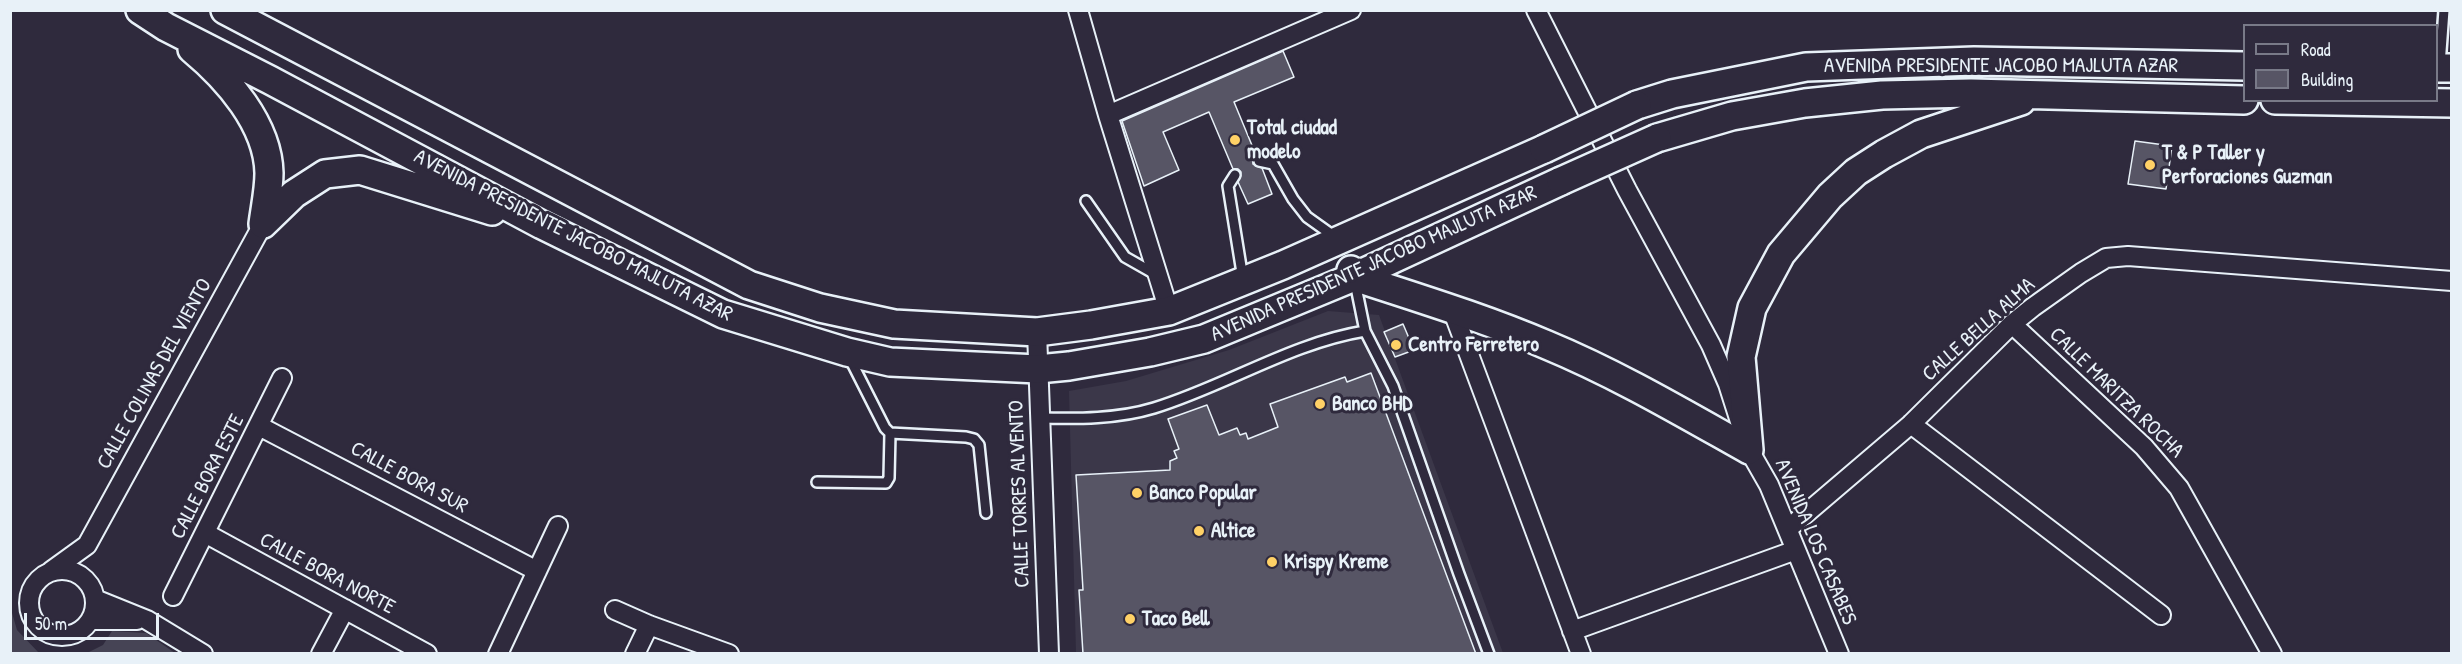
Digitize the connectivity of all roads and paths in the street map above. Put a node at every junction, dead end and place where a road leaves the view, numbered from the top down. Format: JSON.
{"nodes":[{"id":1,"x":140,"y":10,"type":"edge"},
{"id":2,"x":1078,"y":10,"type":"edge"},
{"id":3,"x":1351,"y":10,"type":"edge"},
{"id":4,"x":1536,"y":10,"type":"edge"},
{"id":5,"x":2444,"y":10,"type":"edge"},
{"id":6,"x":235,"y":13,"type":"edge"},
{"id":7,"x":166,"y":27,"type":"junction"},
{"id":8,"x":2243,"y":66,"type":"edge"},
{"id":9,"x":2443,"y":68,"type":"edge"},
{"id":10,"x":2038,"y":95,"type":"junction"},
{"id":11,"x":2243,"y":100,"type":"edge"},
{"id":12,"x":2392,"y":102,"type":"edge"},
{"id":13,"x":2451,"y":103,"type":"edge"},
{"id":14,"x":1108,"y":115,"type":"junction"},
{"id":15,"x":1259,"y":161,"type":"dead end"},
{"id":16,"x":1235,"y":175,"type":"dead end"},
{"id":17,"x":1086,"y":201,"type":"dead end"},
{"id":18,"x":263,"y":224,"type":"junction"},
{"id":19,"x":542,"y":225,"type":"junction"},
{"id":20,"x":1339,"y":240,"type":"junction"},
{"id":21,"x":1157,"y":275,"type":"junction"},
{"id":22,"x":1354,"y":277,"type":"junction"},
{"id":23,"x":1243,"y":281,"type":"junction"},
{"id":24,"x":2451,"y":281,"type":"edge"},
{"id":25,"x":1452,"y":309,"type":"junction"},
{"id":26,"x":1169,"y":311,"type":"junction"},
{"id":27,"x":2013,"y":324,"type":"junction"},
{"id":28,"x":1365,"y":331,"type":"junction"},
{"id":29,"x":1037,"y":332,"type":"junction"},
{"id":30,"x":846,"y":352,"type":"junction"},
{"id":31,"x":1038,"y":369,"type":"junction"},
{"id":32,"x":282,"y":378,"type":"dead end"},
{"id":33,"x":1040,"y":418,"type":"junction"},
{"id":34,"x":1911,"y":424,"type":"junction"},
{"id":35,"x":259,"y":426,"type":"junction"},
{"id":36,"x":890,"y":433,"type":"junction"},
{"id":37,"x":1749,"y":450,"type":"junction"},
{"id":38,"x":817,"y":482,"type":"dead end"},
{"id":39,"x":986,"y":513,"type":"dead end"},
{"id":40,"x":558,"y":526,"type":"dead end"},
{"id":41,"x":1788,"y":528,"type":"junction"},
{"id":42,"x":205,"y":533,"type":"junction"},
{"id":43,"x":87,"y":545,"type":"junction"},
{"id":44,"x":1796,"y":550,"type":"junction"},
{"id":45,"x":51,"y":571,"type":"junction"},
{"id":46,"x":537,"y":571,"type":"junction"},
{"id":47,"x":85,"y":579,"type":"junction"},
{"id":48,"x":173,"y":596,"type":"dead end"},
{"id":49,"x":95,"y":599,"type":"junction"},
{"id":50,"x":345,"y":609,"type":"junction"},
{"id":51,"x":615,"y":610,"type":"dead end"},
{"id":52,"x":2161,"y":615,"type":"dead end"},
{"id":53,"x":91,"y":620,"type":"junction"},
{"id":54,"x":147,"y":620,"type":"junction"},
{"id":55,"x":649,"y":625,"type":"junction"},
{"id":56,"x":1572,"y":631,"type":"junction"},
{"id":57,"x":203,"y":654,"type":"edge"},
{"id":58,"x":321,"y":654,"type":"edge"},
{"id":59,"x":427,"y":654,"type":"edge"},
{"id":60,"x":498,"y":654,"type":"edge"},
{"id":61,"x":635,"y":654,"type":"edge"},
{"id":62,"x":729,"y":654,"type":"edge"},
{"id":63,"x":1049,"y":654,"type":"edge"},
{"id":64,"x":1489,"y":654,"type":"edge"},
{"id":65,"x":1581,"y":654,"type":"edge"},
{"id":66,"x":1839,"y":654,"type":"edge"},
{"id":67,"x":2272,"y":654,"type":"edge"}],
"edges":[{"from":1,"to":7,"type":"main road","name":"AVENIDA PRESIDENTE JACOBO MAJLUTA AZAR"},
{"from":2,"to":14,"type":"street"},
{"from":3,"to":14,"type":"street"},
{"from":4,"to":37,"type":"street","name":"AVENIDA LOS CASABES"},
{"from":5,"to":9,"type":"lane"},
{"from":6,"to":29,"type":"main road","name":"AVENIDA PRESIDENTE JACOBO MAJLUTA AZAR"},
{"from":7,"to":18,"type":"main road"},
{"from":7,"to":19,"type":"main road","name":"AVENIDA PRESIDENTE JACOBO MAJLUTA AZAR"},
{"from":8,"to":20,"type":"main road","name":"AVENIDA PRESIDENTE JACOBO MAJLUTA AZAR","bridge":true},
{"from":10,"to":11,"type":"main road","name":"AVENIDA PRESIDENTE JACOBO MAJLUTA AZAR"},
{"from":10,"to":22,"type":"main road","name":"AVENIDA PRESIDENTE JACOBO MAJLUTA AZAR","bridge":true},
{"from":10,"to":37,"type":"main road"},
{"from":12,"to":13,"type":"main road"},
{"from":14,"to":21,"type":"street"},
{"from":15,"to":20,"type":"lane"},
{"from":16,"to":23,"type":"lane"},
{"from":17,"to":21,"type":"lane"},
{"from":18,"to":19,"type":"main road"},
{"from":18,"to":43,"type":"street","name":"CALLE COLINAS DEL VIENTO"},
{"from":19,"to":30,"type":"main road","name":"AVENIDA PRESIDENTE JACOBO MAJLUTA AZAR"},
{"from":20,"to":22,"type":"main road"},
{"from":20,"to":23,"type":"main road","name":"AVENIDA PRESIDENTE JACOBO MAJLUTA AZAR"},
{"from":21,"to":26,"type":"street"},
{"from":22,"to":25,"type":"main road"},
{"from":22,"to":28,"type":"lane"},
{"from":22,"to":31,"type":"main road","name":"AVENIDA PRESIDENTE JACOBO MAJLUTA AZAR"},
{"from":23,"to":26,"type":"main road","name":"AVENIDA PRESIDENTE JACOBO MAJLUTA AZAR"},
{"from":24,"to":27,"type":"street","name":"CALLE BELLA ALMA"},
{"from":25,"to":37,"type":"main road"},
{"from":25,"to":56,"type":"street"},
{"from":26,"to":29,"type":"main road","name":"AVENIDA PRESIDENTE JACOBO MAJLUTA AZAR"},
{"from":27,"to":34,"type":"street","name":"CALLE BELLA ALMA"},
{"from":27,"to":67,"type":"street","name":"CALLE MARITZA ROCHA"},
{"from":28,"to":33,"type":"lane"},
{"from":28,"to":64,"type":"lane"},
{"from":29,"to":31,"type":"street","name":"CALLE TORRES ALVENTO"},
{"from":30,"to":31,"type":"main road","name":"AVENIDA PRESIDENTE JACOBO MAJLUTA AZAR"},
{"from":30,"to":36,"type":"lane"},
{"from":31,"to":33,"type":"street","name":"CALLE TORRES ALVENTO"},
{"from":32,"to":35,"type":"street","name":"CALLE BORA ESTE"},
{"from":33,"to":63,"type":"street","name":"CALLE TORRES ALVENTO"},
{"from":34,"to":41,"type":"street","name":"CALLE BELLA ALMA"},
{"from":34,"to":52,"type":"street"},
{"from":35,"to":42,"type":"street","name":"CALLE BORA ESTE"},
{"from":35,"to":46,"type":"street","name":"CALLE BORA SUR"},
{"from":36,"to":38,"type":"lane"},
{"from":36,"to":39,"type":"lane"},
{"from":37,"to":41,"type":"street","name":"AVENIDA LOS CASABES"},
{"from":40,"to":46,"type":"street"},
{"from":41,"to":44,"type":"street","name":"AVENIDA LOS CASABES"},
{"from":42,"to":48,"type":"street","name":"CALLE BORA ESTE"},
{"from":42,"to":50,"type":"street","name":"CALLE BORA NORTE"},
{"from":43,"to":45,"type":"street","name":"CALLE COLINAS DEL VIENTO"},
{"from":43,"to":47,"type":"street","name":"CALLE COLINAS DEL VIENTO"},
{"from":44,"to":56,"type":"street"},
{"from":44,"to":66,"type":"street","name":"AVENIDA LOS CASABES"},
{"from":45,"to":47,"type":"street"},
{"from":45,"to":53,"type":"street"},
{"from":46,"to":60,"type":"street"},
{"from":47,"to":49,"type":"street"},
{"from":49,"to":53,"type":"street"},
{"from":49,"to":54,"type":"street"},
{"from":50,"to":58,"type":"street"},
{"from":50,"to":59,"type":"street","name":"CALLE BORA NORTE"},
{"from":51,"to":55,"type":"street"},
{"from":53,"to":54,"type":"street"},
{"from":54,"to":57,"type":"street"},
{"from":55,"to":61,"type":"street"},
{"from":55,"to":62,"type":"street"},
{"from":56,"to":65,"type":"street"}]}
